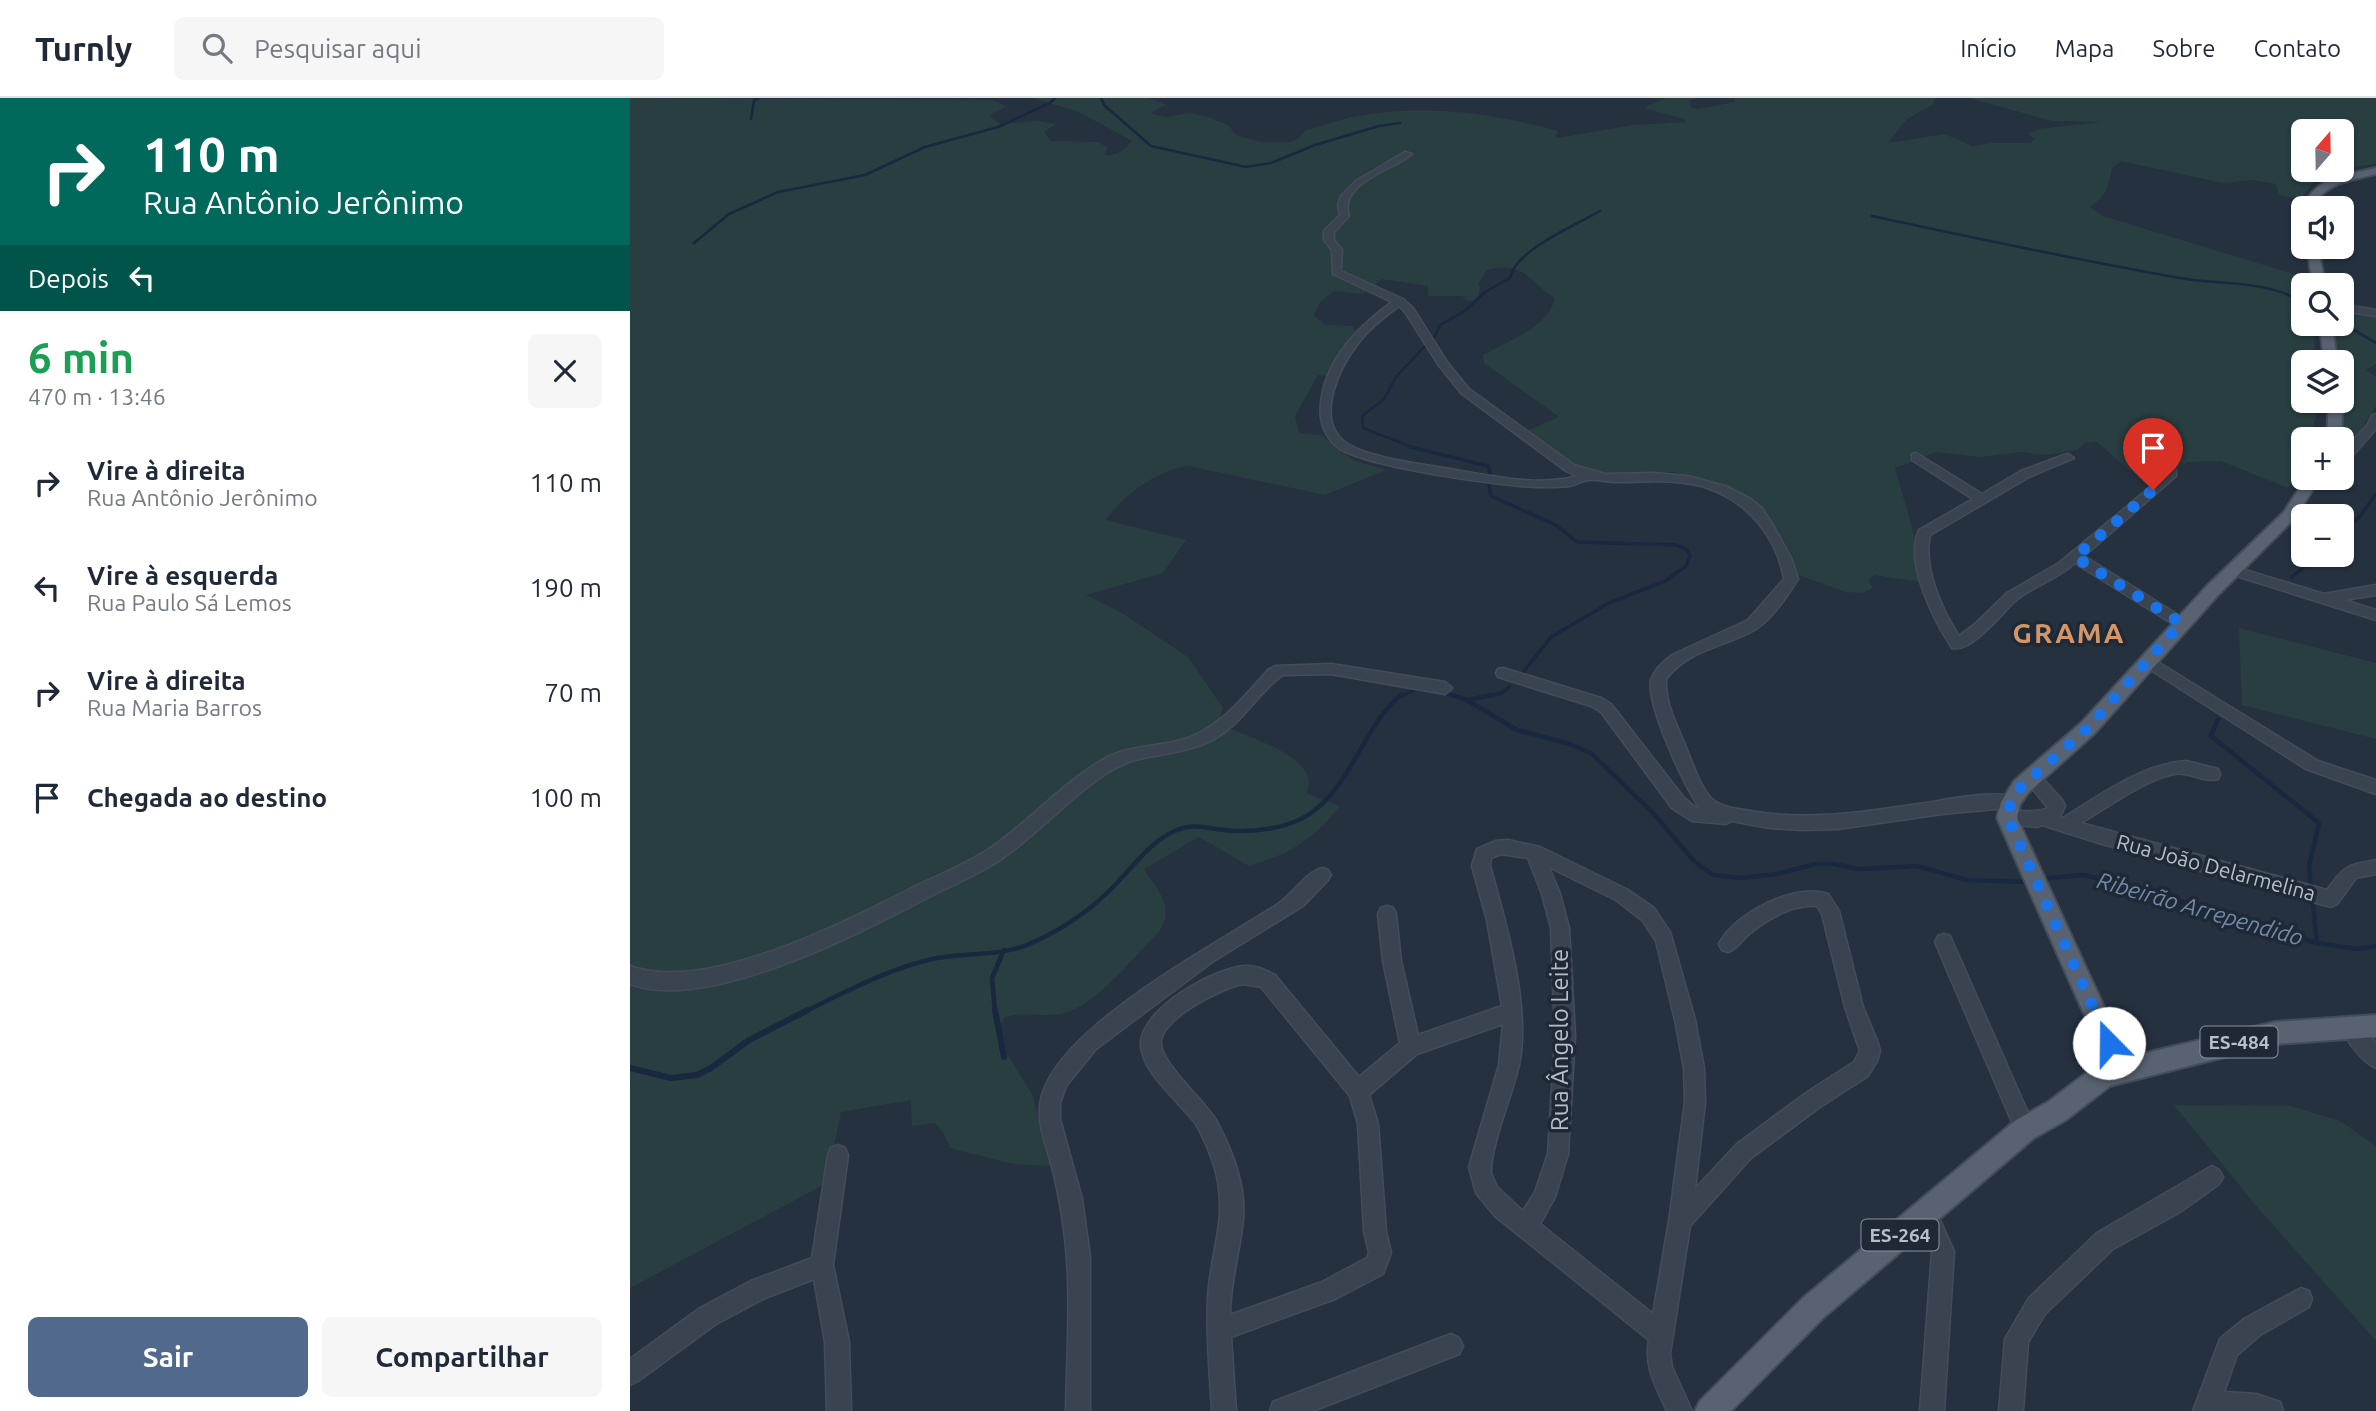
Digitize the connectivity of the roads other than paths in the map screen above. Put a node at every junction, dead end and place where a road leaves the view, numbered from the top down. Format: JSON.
{"nodes":[{"id":1,"x":1408,"y":154,"type":"dead end"},
{"id":2,"x":2376,"y":171,"type":"edge"},
{"id":3,"x":2313,"y":196,"type":"edge"},
{"id":4,"x":1399,"y":301,"type":"junction"},
{"id":5,"x":2354,"y":310,"type":"edge"},
{"id":6,"x":2376,"y":313,"type":"edge"},
{"id":7,"x":2376,"y":417,"type":"edge"},
{"id":8,"x":2354,"y":446,"type":"edge"},
{"id":9,"x":1916,"y":457,"type":"dead end"},
{"id":10,"x":2068,"y":458,"type":"dead end"},
{"id":11,"x":2172,"y":473,"type":"dead end"},
{"id":12,"x":1588,"y":476,"type":"junction"},
{"id":13,"x":2306,"y":490,"type":"edge"},
{"id":14,"x":1983,"y":500,"type":"junction"},
{"id":15,"x":2075,"y":557,"type":"junction"},
{"id":16,"x":2232,"y":570,"type":"junction"},
{"id":17,"x":2376,"y":590,"type":"edge"},
{"id":18,"x":2318,"y":599,"type":"junction"},
{"id":19,"x":2376,"y":615,"type":"edge"},
{"id":20,"x":2181,"y":623,"type":"junction"},
{"id":21,"x":2148,"y":661,"type":"junction"},
{"id":22,"x":1503,"y":673,"type":"dead end"},
{"id":23,"x":1445,"y":688,"type":"dead end"},
{"id":24,"x":2212,"y":774,"type":"dead end"},
{"id":25,"x":2032,"y":778,"type":"junction"},
{"id":26,"x":2376,"y":787,"type":"edge"},
{"id":27,"x":2009,"y":810,"type":"junction"},
{"id":28,"x":1738,"y":816,"type":"junction"},
{"id":29,"x":2045,"y":819,"type":"junction"},
{"id":30,"x":2065,"y":825,"type":"junction"},
{"id":31,"x":1527,"y":850,"type":"junction"},
{"id":32,"x":2376,"y":867,"type":"edge"},
{"id":33,"x":1322,"y":875,"type":"dead end"},
{"id":34,"x":1387,"y":914,"type":"dead end"},
{"id":35,"x":1944,"y":942,"type":"dead end"},
{"id":36,"x":1728,"y":944,"type":"dead end"},
{"id":37,"x":630,"y":975,"type":"edge"},
{"id":38,"x":1512,"y":1012,"type":"junction"},
{"id":39,"x":2376,"y":1026,"type":"edge"},
{"id":40,"x":2351,"y":1028,"type":"junction"},
{"id":41,"x":1411,"y":1046,"type":"junction"},
{"id":42,"x":2376,"y":1058,"type":"edge"},
{"id":43,"x":2104,"y":1075,"type":"junction"},
{"id":44,"x":1358,"y":1091,"type":"junction"},
{"id":45,"x":2025,"y":1129,"type":"junction"},
{"id":46,"x":838,"y":1155,"type":"dead end"},
{"id":47,"x":2212,"y":1177,"type":"dead end"},
{"id":48,"x":1926,"y":1213,"type":"junction"},
{"id":49,"x":1680,"y":1222,"type":"junction"},
{"id":50,"x":1527,"y":1225,"type":"junction"},
{"id":51,"x":822,"y":1265,"type":"junction"},
{"id":52,"x":2301,"y":1299,"type":"dead end"},
{"id":53,"x":1220,"y":1330,"type":"junction"},
{"id":54,"x":1661,"y":1335,"type":"junction"},
{"id":55,"x":1451,"y":1346,"type":"dead end"},
{"id":56,"x":630,"y":1373,"type":"edge"},
{"id":57,"x":2206,"y":1407,"type":"edge"},
{"id":58,"x":839,"y":1411,"type":"edge"},
{"id":59,"x":1078,"y":1411,"type":"edge"},
{"id":60,"x":1224,"y":1411,"type":"edge"},
{"id":61,"x":1282,"y":1411,"type":"edge"},
{"id":62,"x":1680,"y":1411,"type":"edge"},
{"id":63,"x":1710,"y":1411,"type":"edge"},
{"id":64,"x":1932,"y":1411,"type":"edge"},
{"id":65,"x":2011,"y":1411,"type":"edge"},
{"id":66,"x":2271,"y":1411,"type":"edge"}],
"edges":[{"from":1,"to":4,"type":"street"},
{"from":2,"to":3,"type":"main road"},
{"from":4,"to":12,"type":"street"},
{"from":4,"to":12,"type":"street"},
{"from":5,"to":6,"type":"street"},
{"from":7,"to":8,"type":"street"},
{"from":9,"to":14,"type":"street"},
{"from":10,"to":14,"type":"street"},
{"from":11,"to":15,"type":"street"},
{"from":12,"to":28,"type":"street"},
{"from":13,"to":16,"type":"main road"},
{"from":14,"to":15,"type":"street"},
{"from":15,"to":20,"type":"street"},
{"from":16,"to":18,"type":"street"},
{"from":16,"to":20,"type":"main road"},
{"from":17,"to":18,"type":"street"},
{"from":18,"to":19,"type":"street"},
{"from":20,"to":21,"type":"main road"},
{"from":21,"to":25,"type":"main road"},
{"from":21,"to":26,"type":"street"},
{"from":22,"to":28,"type":"street"},
{"from":23,"to":37,"type":"street"},
{"from":24,"to":30,"type":"street"},
{"from":25,"to":27,"type":"main road"},
{"from":25,"to":29,"type":"street"},
{"from":27,"to":28,"type":"street","name":"Rua João Delarmelina"},
{"from":27,"to":29,"type":"street","name":"Rua João Delarmelina"},
{"from":27,"to":43,"type":"main road"},
{"from":29,"to":30,"type":"street","name":"Rua João Delarmelina"},
{"from":30,"to":32,"type":"street","name":"Rua João Delarmelina"},
{"from":31,"to":38,"type":"street"},
{"from":31,"to":49,"type":"street"},
{"from":31,"to":50,"type":"street","name":"Rua Ângelo Leite"},
{"from":33,"to":59,"type":"street"},
{"from":34,"to":41,"type":"street"},
{"from":35,"to":45,"type":"street"},
{"from":36,"to":49,"type":"street"},
{"from":38,"to":41,"type":"street"},
{"from":38,"to":50,"type":"street"},
{"from":39,"to":40,"type":"main road","number":"ES-484"},
{"from":40,"to":42,"type":"street"},
{"from":40,"to":43,"type":"main road","number":"ES-484"},
{"from":41,"to":44,"type":"street"},
{"from":43,"to":45,"type":"main road","number":"ES-264"},
{"from":44,"to":53,"type":"street"},
{"from":44,"to":53,"type":"street"},
{"from":45,"to":48,"type":"main road","number":"ES-264"},
{"from":46,"to":51,"type":"street"},
{"from":47,"to":65,"type":"street"},
{"from":48,"to":63,"type":"main road","number":"ES-264"},
{"from":48,"to":64,"type":"street"},
{"from":49,"to":54,"type":"street"},
{"from":50,"to":54,"type":"street"},
{"from":51,"to":56,"type":"street"},
{"from":51,"to":58,"type":"street"},
{"from":52,"to":57,"type":"street"},
{"from":53,"to":60,"type":"street"},
{"from":54,"to":62,"type":"street"},
{"from":55,"to":61,"type":"street"},
{"from":57,"to":66,"type":"street"}]}
